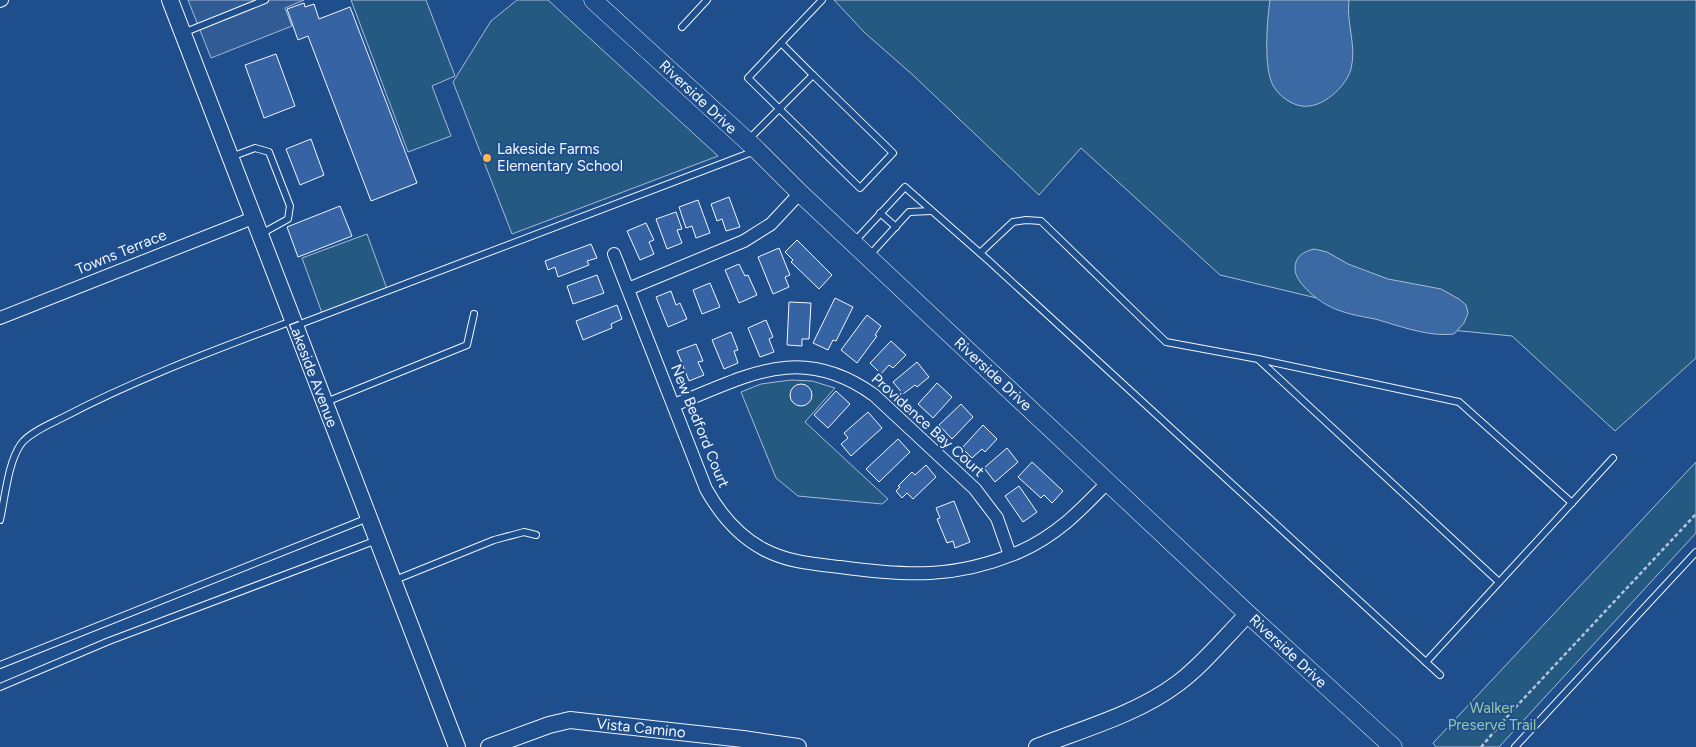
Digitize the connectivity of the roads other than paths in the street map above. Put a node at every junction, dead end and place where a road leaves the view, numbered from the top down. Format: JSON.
{"nodes":[{"id":1,"x":170,"y":0,"type":"edge"},
{"id":2,"x":265,"y":0,"type":"edge"},
{"id":3,"x":593,"y":0,"type":"edge"},
{"id":4,"x":707,"y":0,"type":"edge"},
{"id":5,"x":822,"y":0,"type":"edge"},
{"id":6,"x":682,"y":27,"type":"dead end"},
{"id":7,"x":182,"y":33,"type":"junction"},
{"id":8,"x":781,"y":43,"type":"junction"},
{"id":9,"x":812,"y":75,"type":"junction"},
{"id":10,"x":779,"y":108,"type":"junction"},
{"id":11,"x":751,"y":146,"type":"junction"},
{"id":12,"x":230,"y":158,"type":"junction"},
{"id":13,"x":800,"y":193,"type":"junction"},
{"id":14,"x":931,"y":211,"type":"junction"},
{"id":15,"x":880,"y":213,"type":"junction"},
{"id":16,"x":253,"y":218,"type":"junction"},
{"id":17,"x":896,"y":227,"type":"junction"},
{"id":18,"x":260,"y":234,"type":"junction"},
{"id":19,"x":853,"y":243,"type":"junction"},
{"id":20,"x":980,"y":253,"type":"junction"},
{"id":21,"x":614,"y":254,"type":"dead end"},
{"id":22,"x":868,"y":257,"type":"junction"},
{"id":23,"x":628,"y":289,"type":"junction"},
{"id":24,"x":474,"y":314,"type":"dead end"},
{"id":25,"x":0,"y":318,"type":"edge"},
{"id":26,"x":294,"y":323,"type":"junction"},
{"id":27,"x":1258,"y":359,"type":"junction"},
{"id":28,"x":325,"y":403,"type":"junction"},
{"id":29,"x":674,"y":405,"type":"junction"},
{"id":30,"x":1613,"y":458,"type":"dead end"},
{"id":31,"x":1108,"y":482,"type":"junction"},
{"id":32,"x":1572,"y":503,"type":"junction"},
{"id":33,"x":370,"y":517,"type":"junction"},
{"id":34,"x":0,"y":520,"type":"edge"},
{"id":35,"x":536,"y":535,"type":"dead end"},
{"id":36,"x":378,"y":540,"type":"junction"},
{"id":37,"x":1696,"y":552,"type":"edge"},
{"id":38,"x":1010,"y":555,"type":"junction"},
{"id":39,"x":393,"y":580,"type":"junction"},
{"id":40,"x":1499,"y":582,"type":"junction"},
{"id":41,"x":1248,"y":614,"type":"junction"},
{"id":42,"x":1426,"y":662,"type":"junction"},
{"id":43,"x":0,"y":665,"type":"edge"},
{"id":44,"x":1440,"y":675,"type":"dead end"},
{"id":45,"x":0,"y":687,"type":"edge"},
{"id":46,"x":742,"y":743,"type":"edge"},
{"id":47,"x":457,"y":747,"type":"edge"},
{"id":48,"x":489,"y":747,"type":"edge"},
{"id":49,"x":798,"y":747,"type":"edge"},
{"id":50,"x":1037,"y":747,"type":"edge"},
{"id":51,"x":1393,"y":747,"type":"edge"},
{"id":52,"x":1515,"y":747,"type":"edge"}],
"edges":[{"from":1,"to":7,"type":"street","name":"Lakeside Avenue"},
{"from":2,"to":7,"type":"lane"},
{"from":3,"to":11,"type":"main road","name":"Riverside Drive"},
{"from":4,"to":6,"type":"lane"},
{"from":5,"to":8,"type":"lane"},
{"from":7,"to":12,"type":"street","name":"Lakeside Avenue"},
{"from":8,"to":9,"type":"lane"},
{"from":8,"to":10,"type":"lane"},
{"from":9,"to":10,"type":"lane"},
{"from":9,"to":10,"type":"lane"},
{"from":10,"to":11,"type":"lane"},
{"from":11,"to":13,"type":"main road","name":"Riverside Drive"},
{"from":11,"to":26,"type":"lane"},
{"from":12,"to":16,"type":"street","name":"Lakeside Avenue"},
{"from":12,"to":18,"type":"lane"},
{"from":13,"to":19,"type":"main road","name":"Riverside Drive"},
{"from":13,"to":23,"type":"street"},
{"from":14,"to":15,"type":"lane"},
{"from":14,"to":17,"type":"lane"},
{"from":14,"to":20,"type":"lane"},
{"from":15,"to":17,"type":"lane"},
{"from":15,"to":19,"type":"lane"},
{"from":16,"to":18,"type":"street","name":"Lakeside Avenue"},
{"from":16,"to":25,"type":"street","name":"Towns Terrace"},
{"from":17,"to":22,"type":"lane"},
{"from":18,"to":26,"type":"street","name":"Lakeside Avenue"},
{"from":19,"to":22,"type":"main road","name":"Riverside Drive"},
{"from":20,"to":27,"type":"lane"},
{"from":20,"to":42,"type":"lane"},
{"from":21,"to":23,"type":"street","name":"New Bedford Court"},
{"from":22,"to":31,"type":"main road","name":"Riverside Drive"},
{"from":23,"to":29,"type":"street","name":"New Bedford Court"},
{"from":24,"to":28,"type":"lane"},
{"from":26,"to":28,"type":"street","name":"Lakeside Avenue"},
{"from":26,"to":34,"type":"lane"},
{"from":27,"to":32,"type":"lane"},
{"from":27,"to":40,"type":"lane"},
{"from":28,"to":33,"type":"street","name":"Lakeside Avenue"},
{"from":29,"to":38,"type":"street","name":"Providence Bay Court"},
{"from":29,"to":38,"type":"street","name":"New Bedford Court"},
{"from":30,"to":32,"type":"lane"},
{"from":31,"to":38,"type":"street","name":"New Bedford Court"},
{"from":31,"to":41,"type":"main road","name":"Riverside Drive"},
{"from":32,"to":40,"type":"lane"},
{"from":33,"to":36,"type":"street","name":"Lakeside Avenue"},
{"from":33,"to":43,"type":"lane"},
{"from":35,"to":39,"type":"lane"},
{"from":36,"to":39,"type":"street","name":"Lakeside Avenue"},
{"from":36,"to":45,"type":"lane"},
{"from":37,"to":52,"type":"lane"},
{"from":39,"to":47,"type":"street","name":"Lakeside Avenue"},
{"from":40,"to":42,"type":"lane"},
{"from":41,"to":50,"type":"street"},
{"from":41,"to":51,"type":"main road","name":"Riverside Drive"},
{"from":42,"to":44,"type":"lane"},
{"from":46,"to":48,"type":"street","name":"Vista Camino"},
{"from":46,"to":49,"type":"street","name":"Vista Camino"}]}
